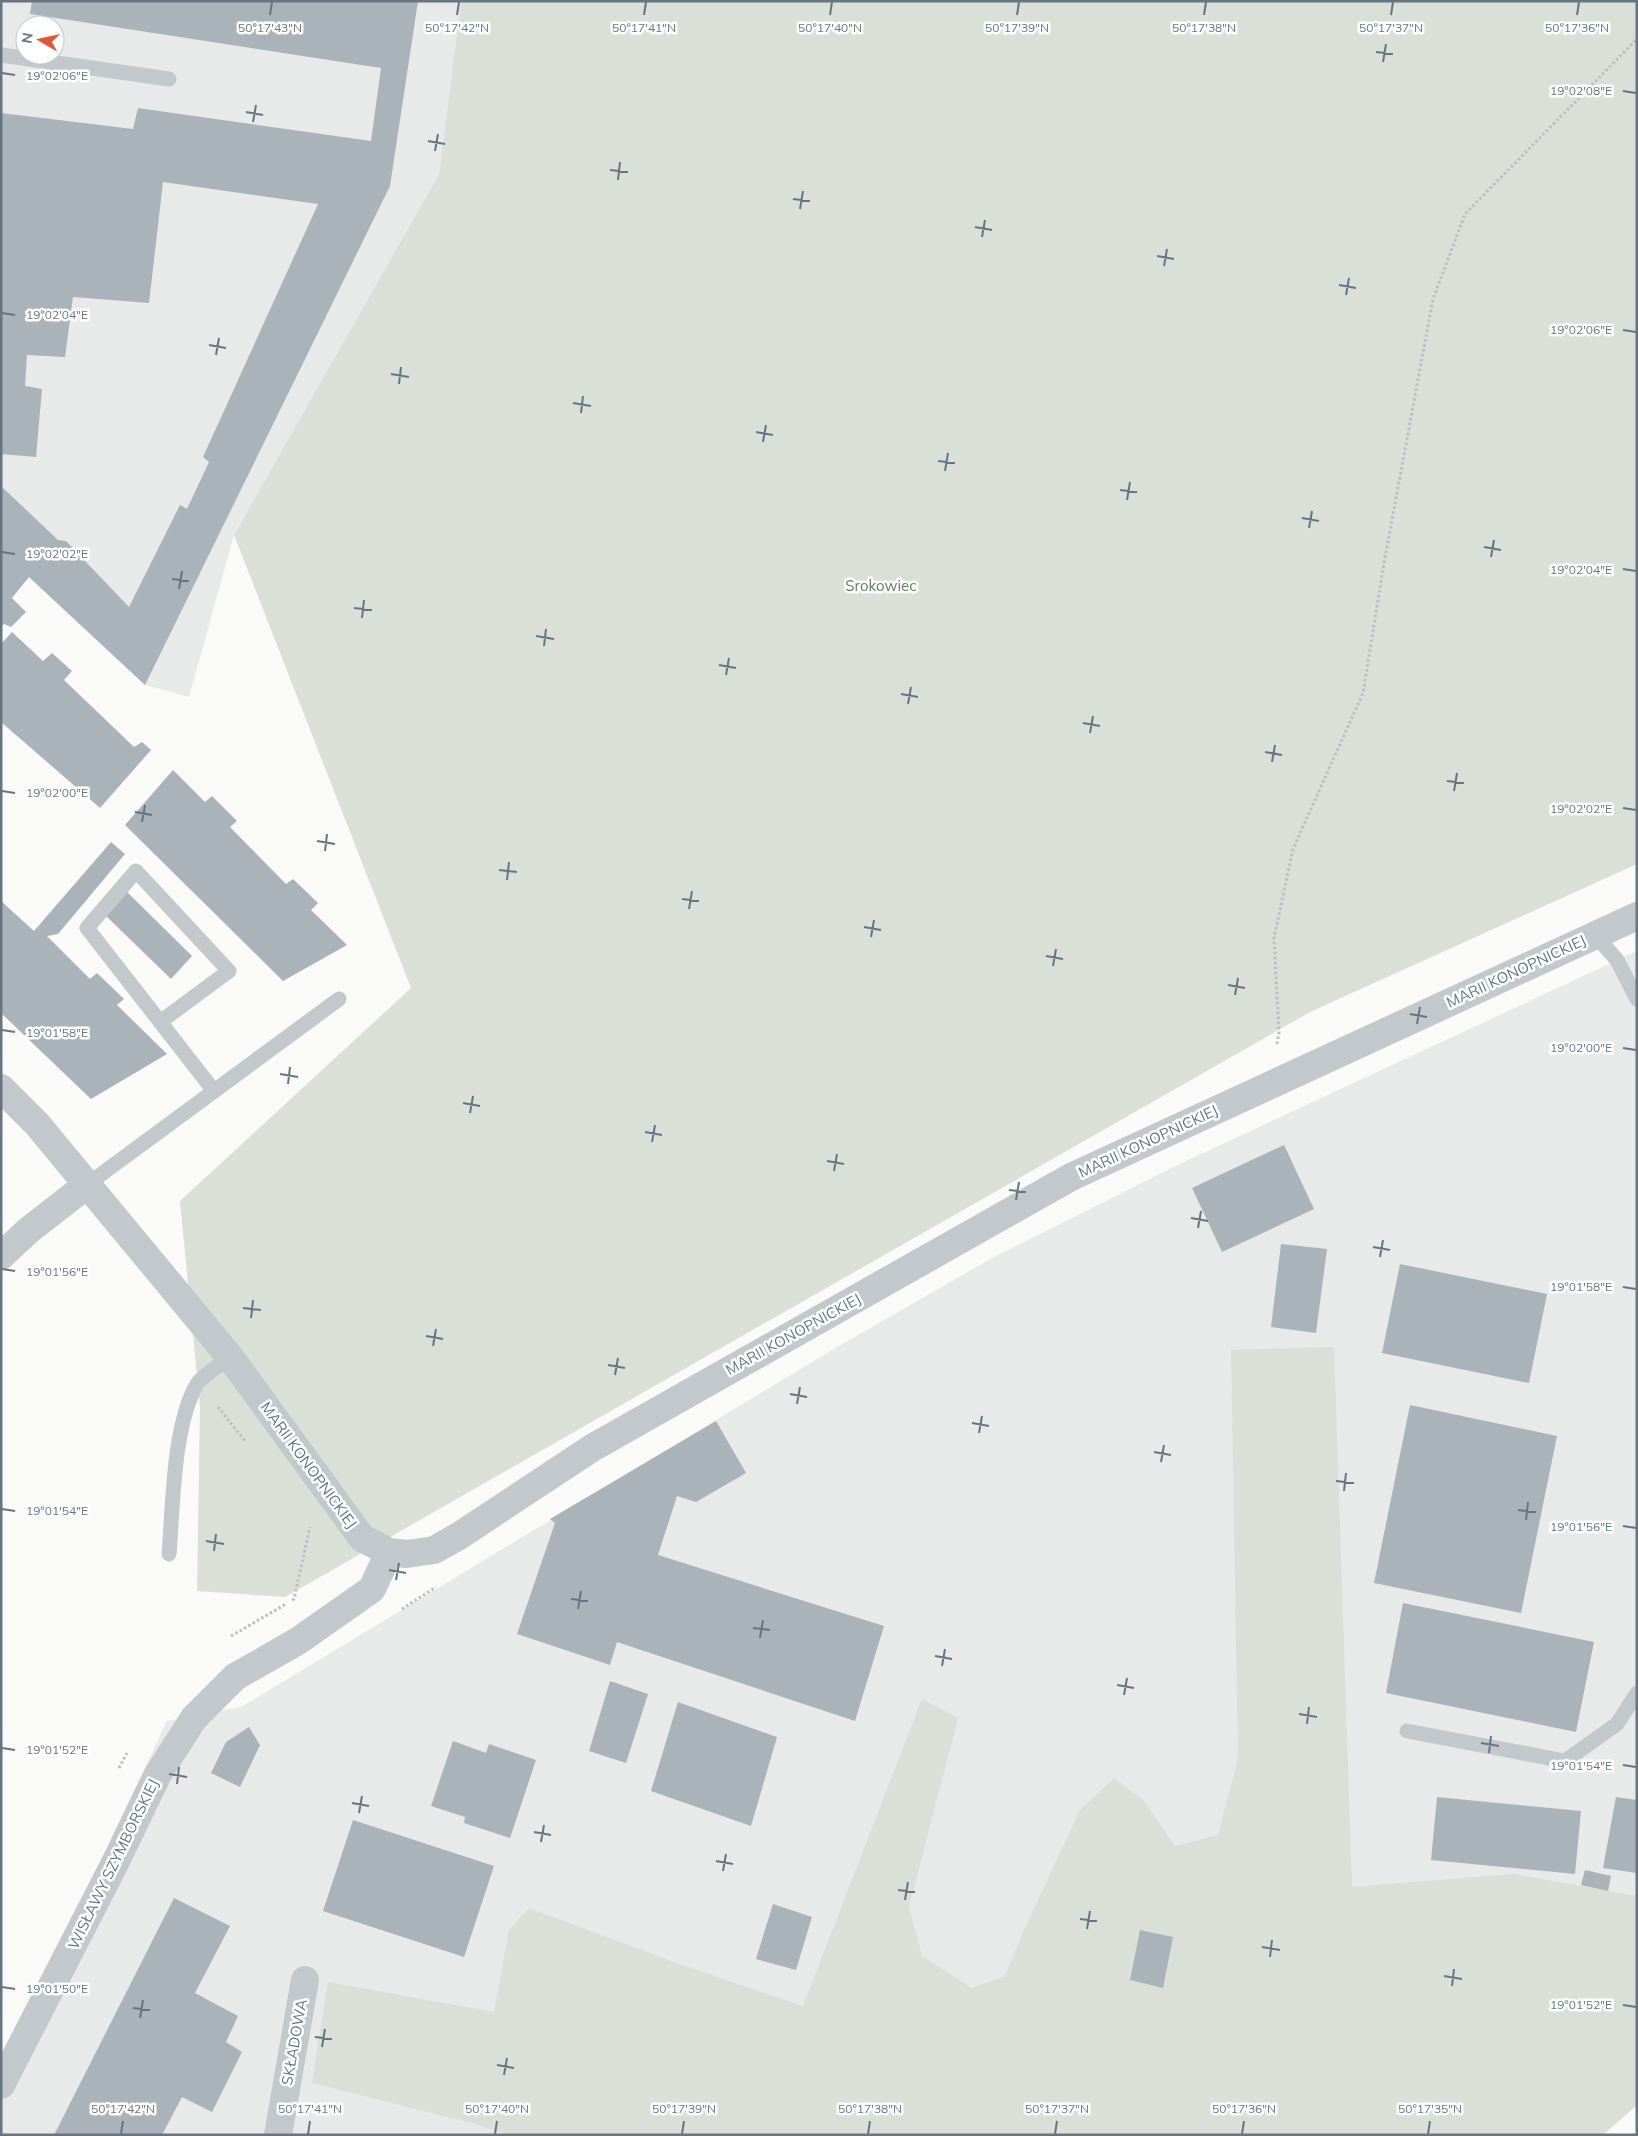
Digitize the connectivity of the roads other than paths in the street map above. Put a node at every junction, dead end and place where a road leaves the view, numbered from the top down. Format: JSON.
{"nodes":[{"id":1,"x":1,"y":55,"type":"edge"},
{"id":2,"x":168,"y":80,"type":"dead end"},
{"id":3,"x":1637,"y":916,"type":"edge"},
{"id":4,"x":1595,"y":935,"type":"junction"},
{"id":5,"x":339,"y":999,"type":"dead end"},
{"id":6,"x":1637,"y":999,"type":"edge"},
{"id":7,"x":160,"y":1022,"type":"junction"},
{"id":8,"x":1,"y":1088,"type":"edge"},
{"id":9,"x":214,"y":1091,"type":"junction"},
{"id":10,"x":88,"y":1184,"type":"junction"},
{"id":11,"x":1,"y":1256,"type":"edge"},
{"id":12,"x":230,"y":1357,"type":"junction"},
{"id":13,"x":389,"y":1552,"type":"junction"},
{"id":14,"x":169,"y":1554,"type":"dead end"},
{"id":15,"x":1637,"y":1692,"type":"edge"},
{"id":16,"x":1407,"y":1731,"type":"dead end"},
{"id":17,"x":305,"y":1980,"type":"dead end"},
{"id":18,"x":1,"y":2085,"type":"edge"},
{"id":19,"x":278,"y":2135,"type":"edge"}],
"edges":[{"from":1,"to":2,"type":"lane"},
{"from":3,"to":4,"type":"street","name":"MARII KONOPNICKIEJ"},
{"from":4,"to":6,"type":"lane"},
{"from":4,"to":13,"type":"street","name":"MARII KONOPNICKIEJ"},
{"from":5,"to":9,"type":"lane"},
{"from":7,"to":7,"type":"lane"},
{"from":7,"to":9,"type":"lane"},
{"from":8,"to":10,"type":"street","name":"MARII KONOPNICKIEJ"},
{"from":9,"to":10,"type":"lane"},
{"from":10,"to":11,"type":"street"},
{"from":10,"to":12,"type":"street","name":"MARII KONOPNICKIEJ"},
{"from":12,"to":13,"type":"street","name":"MARII KONOPNICKIEJ"},
{"from":12,"to":14,"type":"lane"},
{"from":13,"to":18,"type":"street","name":"WISŁAWY SZYMBORSKIEJ"},
{"from":15,"to":16,"type":"lane"},
{"from":17,"to":19,"type":"street","name":"SKŁADOWA"}]}
